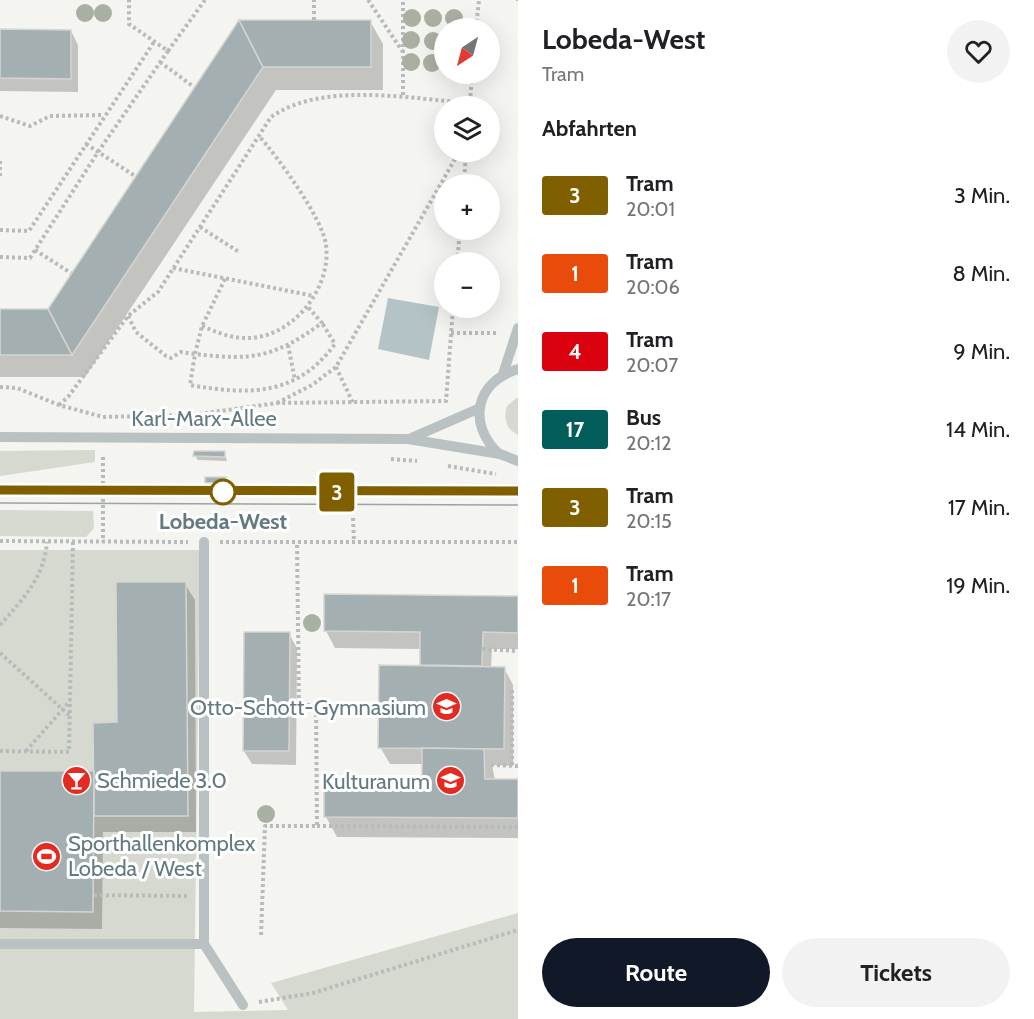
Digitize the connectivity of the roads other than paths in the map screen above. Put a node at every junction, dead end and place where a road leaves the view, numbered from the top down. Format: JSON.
{"nodes":[{"id":1,"x":517,"y":330,"type":"edge"},
{"id":2,"x":518,"y":369,"type":"edge"},
{"id":3,"x":503,"y":374,"type":"junction"},
{"id":4,"x":480,"y":408,"type":"junction"},
{"id":5,"x":0,"y":437,"type":"edge"},
{"id":6,"x":408,"y":439,"type":"junction"},
{"id":7,"x":500,"y":454,"type":"junction"},
{"id":8,"x":518,"y":461,"type":"edge"},
{"id":9,"x":204,"y":542,"type":"road end"},
{"id":10,"x":198,"y":943,"type":"junction"},
{"id":11,"x":0,"y":944,"type":"edge"},
{"id":12,"x":243,"y":1005,"type":"road end"}],
"edges":[{"from":1,"to":3,"type":"street"},
{"from":2,"to":3,"type":"street"},
{"from":3,"to":4,"type":"street"},
{"from":4,"to":6,"type":"street","name":"Karl-Marx-Allee"},
{"from":4,"to":7,"type":"street"},
{"from":5,"to":6,"type":"street","name":"Karl-Marx-Allee"},
{"from":6,"to":7,"type":"street","name":"Karl-Marx-Allee"},
{"from":7,"to":8,"type":"street","name":"Karl-Marx-Allee"},
{"from":9,"to":10,"type":"street"},
{"from":10,"to":11,"type":"street"},
{"from":10,"to":12,"type":"street"}]}
